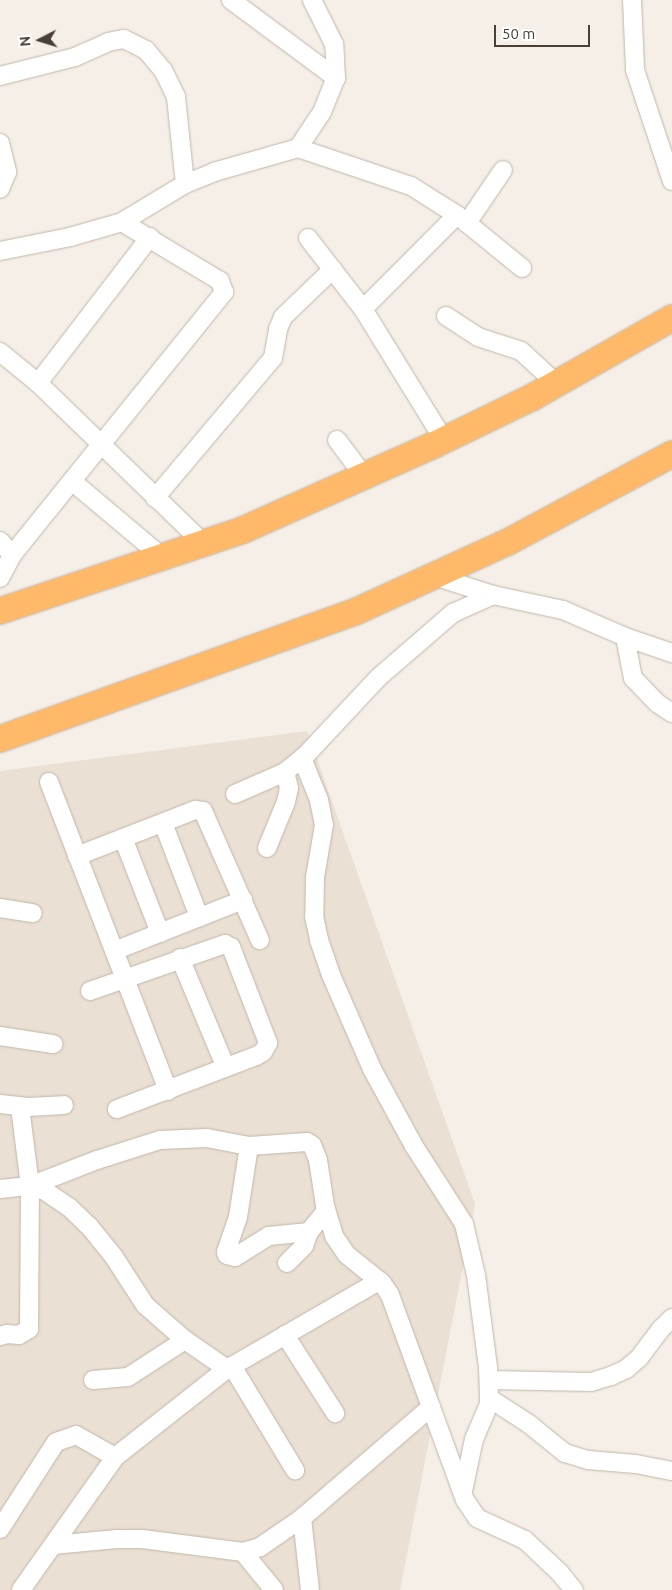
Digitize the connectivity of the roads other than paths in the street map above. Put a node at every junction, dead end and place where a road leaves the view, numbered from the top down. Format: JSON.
{"nodes":[{"id":1,"x":231,"y":0,"type":"edge"},
{"id":2,"x":312,"y":0,"type":"edge"},
{"id":3,"x":632,"y":0,"type":"edge"},
{"id":4,"x":0,"y":76,"type":"edge"},
{"id":5,"x":336,"y":78,"type":"junction"},
{"id":6,"x":0,"y":143,"type":"edge"},
{"id":7,"x":298,"y":148,"type":"junction"},
{"id":8,"x":503,"y":170,"type":"dead end"},
{"id":9,"x":672,"y":180,"type":"edge"},
{"id":10,"x":185,"y":184,"type":"junction"},
{"id":11,"x":0,"y":189,"type":"edge"},
{"id":12,"x":462,"y":219,"type":"junction"},
{"id":13,"x":122,"y":222,"type":"junction"},
{"id":14,"x":150,"y":237,"type":"junction"},
{"id":15,"x":308,"y":238,"type":"dead end"},
{"id":16,"x":0,"y":251,"type":"edge"},
{"id":17,"x":522,"y":268,"type":"dead end"},
{"id":18,"x":333,"y":269,"type":"junction"},
{"id":19,"x":363,"y":309,"type":"junction"},
{"id":20,"x":446,"y":316,"type":"dead end"},
{"id":21,"x":672,"y":318,"type":"edge"},
{"id":22,"x":3,"y":361,"type":"edge"},
{"id":23,"x":38,"y":383,"type":"junction"},
{"id":24,"x":557,"y":384,"type":"junction"},
{"id":25,"x":337,"y":440,"type":"dead end"},
{"id":26,"x":444,"y":440,"type":"junction"},
{"id":27,"x":102,"y":445,"type":"junction"},
{"id":28,"x":672,"y":454,"type":"edge"},
{"id":29,"x":364,"y":476,"type":"junction"},
{"id":30,"x":73,"y":482,"type":"junction"},
{"id":31,"x":156,"y":498,"type":"junction"},
{"id":32,"x":0,"y":541,"type":"edge"},
{"id":33,"x":204,"y":544,"type":"junction"},
{"id":34,"x":12,"y":555,"type":"junction"},
{"id":35,"x":162,"y":557,"type":"junction"},
{"id":36,"x":434,"y":576,"type":"junction"},
{"id":37,"x":0,"y":578,"type":"edge"},
{"id":38,"x":493,"y":595,"type":"junction"},
{"id":39,"x":0,"y":611,"type":"edge"},
{"id":40,"x":625,"y":636,"type":"junction"},
{"id":41,"x":672,"y":653,"type":"edge"},
{"id":42,"x":672,"y":713,"type":"edge"},
{"id":43,"x":0,"y":739,"type":"edge"},
{"id":44,"x":302,"y":758,"type":"junction"},
{"id":45,"x":285,"y":772,"type":"junction"},
{"id":46,"x":49,"y":782,"type":"dead end"},
{"id":47,"x":235,"y":794,"type":"dead end"},
{"id":48,"x":163,"y":822,"type":"junction"},
{"id":49,"x":123,"y":838,"type":"junction"},
{"id":50,"x":267,"y":848,"type":"dead end"},
{"id":51,"x":78,"y":856,"type":"junction"},
{"id":52,"x":244,"y":900,"type":"junction"},
{"id":53,"x":0,"y":908,"type":"edge"},
{"id":54,"x":33,"y":913,"type":"dead end"},
{"id":55,"x":199,"y":917,"type":"junction"},
{"id":56,"x":160,"y":933,"type":"junction"},
{"id":57,"x":260,"y":940,"type":"dead end"},
{"id":58,"x":114,"y":951,"type":"junction"},
{"id":59,"x":180,"y":958,"type":"junction"},
{"id":60,"x":124,"y":977,"type":"junction"},
{"id":61,"x":90,"y":991,"type":"dead end"},
{"id":62,"x":0,"y":1036,"type":"edge"},
{"id":63,"x":53,"y":1044,"type":"dead end"},
{"id":64,"x":226,"y":1068,"type":"junction"},
{"id":65,"x":168,"y":1091,"type":"junction"},
{"id":66,"x":0,"y":1104,"type":"edge"},
{"id":67,"x":64,"y":1105,"type":"dead end"},
{"id":68,"x":20,"y":1107,"type":"junction"},
{"id":69,"x":117,"y":1109,"type":"dead end"},
{"id":70,"x":250,"y":1146,"type":"junction"},
{"id":71,"x":30,"y":1186,"type":"junction"},
{"id":72,"x":0,"y":1189,"type":"edge"},
{"id":73,"x":326,"y":1211,"type":"junction"},
{"id":74,"x":309,"y":1232,"type":"junction"},
{"id":75,"x":288,"y":1264,"type":"dead end"},
{"id":76,"x":379,"y":1281,"type":"junction"},
{"id":77,"x":672,"y":1318,"type":"edge"},
{"id":78,"x":285,"y":1335,"type":"junction"},
{"id":79,"x":0,"y":1336,"type":"edge"},
{"id":80,"x":185,"y":1340,"type":"junction"},
{"id":81,"x":229,"y":1368,"type":"junction"},
{"id":82,"x":93,"y":1380,"type":"dead end"},
{"id":83,"x":488,"y":1380,"type":"junction"},
{"id":84,"x":489,"y":1398,"type":"junction"},
{"id":85,"x":431,"y":1407,"type":"junction"},
{"id":86,"x":335,"y":1413,"type":"dead end"},
{"id":87,"x":116,"y":1458,"type":"junction"},
{"id":88,"x":295,"y":1470,"type":"dead end"},
{"id":89,"x":672,"y":1471,"type":"edge"},
{"id":90,"x":462,"y":1491,"type":"junction"},
{"id":91,"x":302,"y":1518,"type":"junction"},
{"id":92,"x":0,"y":1529,"type":"edge"},
{"id":93,"x":52,"y":1545,"type":"junction"},
{"id":94,"x":243,"y":1552,"type":"junction"},
{"id":95,"x":20,"y":1590,"type":"edge"},
{"id":96,"x":274,"y":1590,"type":"edge"},
{"id":97,"x":310,"y":1590,"type":"edge"},
{"id":98,"x":574,"y":1590,"type":"edge"}],
"edges":[{"from":1,"to":5,"type":"street"},
{"from":2,"to":5,"type":"street"},
{"from":3,"to":9,"type":"street"},
{"from":4,"to":10,"type":"street"},
{"from":5,"to":7,"type":"street"},
{"from":6,"to":11,"type":"street"},
{"from":7,"to":10,"type":"street"},
{"from":7,"to":12,"type":"street"},
{"from":8,"to":12,"type":"street"},
{"from":10,"to":13,"type":"street"},
{"from":12,"to":17,"type":"street"},
{"from":12,"to":19,"type":"street"},
{"from":13,"to":14,"type":"street"},
{"from":13,"to":16,"type":"street"},
{"from":14,"to":23,"type":"street"},
{"from":14,"to":27,"type":"street"},
{"from":15,"to":18,"type":"street"},
{"from":18,"to":19,"type":"street"},
{"from":18,"to":31,"type":"street"},
{"from":19,"to":26,"type":"street"},
{"from":20,"to":24,"type":"street"},
{"from":21,"to":24,"type":"highway"},
{"from":22,"to":23,"type":"street"},
{"from":23,"to":27,"type":"street"},
{"from":24,"to":26,"type":"highway"},
{"from":25,"to":29,"type":"street"},
{"from":26,"to":29,"type":"highway"},
{"from":27,"to":30,"type":"street"},
{"from":27,"to":31,"type":"street"},
{"from":28,"to":36,"type":"highway"},
{"from":29,"to":33,"type":"highway"},
{"from":30,"to":34,"type":"street"},
{"from":30,"to":35,"type":"street"},
{"from":31,"to":33,"type":"street"},
{"from":32,"to":34,"type":"street"},
{"from":33,"to":35,"type":"highway"},
{"from":34,"to":37,"type":"street"},
{"from":35,"to":39,"type":"highway"},
{"from":36,"to":38,"type":"street"},
{"from":36,"to":43,"type":"highway"},
{"from":38,"to":40,"type":"street"},
{"from":38,"to":44,"type":"street"},
{"from":40,"to":41,"type":"street"},
{"from":40,"to":42,"type":"street"},
{"from":44,"to":45,"type":"street"},
{"from":44,"to":83,"type":"street"},
{"from":45,"to":47,"type":"street"},
{"from":45,"to":50,"type":"street"},
{"from":46,"to":51,"type":"street"},
{"from":48,"to":49,"type":"street"},
{"from":48,"to":52,"type":"street"},
{"from":48,"to":55,"type":"street"},
{"from":49,"to":51,"type":"street"},
{"from":49,"to":56,"type":"street"},
{"from":51,"to":58,"type":"street"},
{"from":52,"to":55,"type":"street"},
{"from":52,"to":57,"type":"street"},
{"from":53,"to":54,"type":"street"},
{"from":55,"to":56,"type":"street"},
{"from":56,"to":58,"type":"street"},
{"from":58,"to":60,"type":"street"},
{"from":59,"to":60,"type":"street"},
{"from":59,"to":64,"type":"street"},
{"from":59,"to":64,"type":"street"},
{"from":60,"to":61,"type":"street"},
{"from":60,"to":65,"type":"street"},
{"from":62,"to":63,"type":"street"},
{"from":64,"to":65,"type":"street"},
{"from":65,"to":69,"type":"street"},
{"from":66,"to":68,"type":"street"},
{"from":67,"to":68,"type":"street"},
{"from":68,"to":71,"type":"street"},
{"from":70,"to":71,"type":"street"},
{"from":70,"to":73,"type":"street"},
{"from":70,"to":74,"type":"street"},
{"from":71,"to":72,"type":"street"},
{"from":71,"to":79,"type":"street"},
{"from":71,"to":80,"type":"street"},
{"from":73,"to":74,"type":"street"},
{"from":73,"to":76,"type":"street"},
{"from":74,"to":75,"type":"street"},
{"from":76,"to":78,"type":"street"},
{"from":76,"to":85,"type":"street"},
{"from":77,"to":83,"type":"street"},
{"from":78,"to":81,"type":"street"},
{"from":78,"to":86,"type":"street"},
{"from":80,"to":81,"type":"street"},
{"from":80,"to":82,"type":"street"},
{"from":81,"to":87,"type":"street"},
{"from":81,"to":88,"type":"street"},
{"from":83,"to":84,"type":"street"},
{"from":84,"to":89,"type":"street"},
{"from":84,"to":90,"type":"street"},
{"from":85,"to":90,"type":"street"},
{"from":85,"to":91,"type":"street"},
{"from":87,"to":92,"type":"street"},
{"from":87,"to":93,"type":"street"},
{"from":90,"to":98,"type":"street"},
{"from":91,"to":94,"type":"street"},
{"from":91,"to":97,"type":"street"},
{"from":93,"to":94,"type":"street"},
{"from":93,"to":95,"type":"street"},
{"from":94,"to":96,"type":"street"}]}
